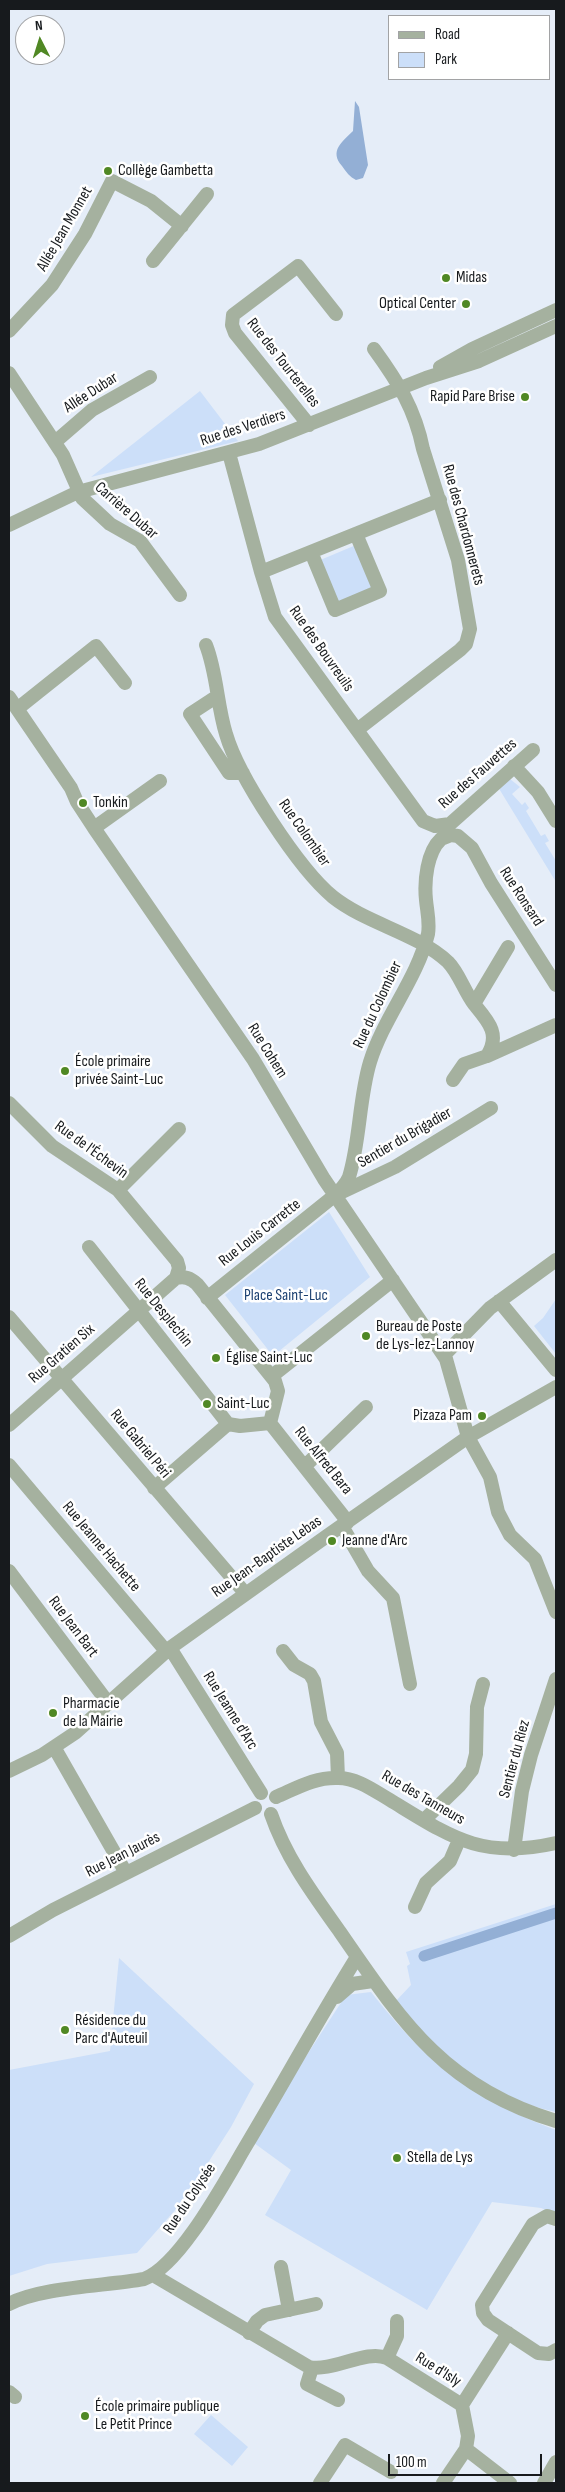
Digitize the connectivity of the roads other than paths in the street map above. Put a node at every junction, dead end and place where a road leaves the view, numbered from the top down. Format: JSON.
{"nodes":[{"id":1,"x":208,"y":194,"type":"dead end"},
{"id":2,"x":182,"y":226,"type":"junction"},
{"id":3,"x":153,"y":261,"type":"dead end"},
{"id":4,"x":556,"y":310,"type":"edge"},
{"id":5,"x":336,"y":314,"type":"dead end"},
{"id":6,"x":556,"y":326,"type":"edge"},
{"id":7,"x":9,"y":331,"type":"edge"},
{"id":8,"x":374,"y":349,"type":"dead end"},
{"id":9,"x":9,"y":372,"type":"edge"},
{"id":10,"x":150,"y":377,"type":"dead end"},
{"id":11,"x":414,"y":382,"type":"junction"},
{"id":12,"x":398,"y":388,"type":"junction"},
{"id":13,"x":309,"y":425,"type":"junction"},
{"id":14,"x":55,"y":442,"type":"junction"},
{"id":15,"x":229,"y":453,"type":"junction"},
{"id":16,"x":78,"y":492,"type":"junction"},
{"id":17,"x":440,"y":500,"type":"junction"},
{"id":18,"x":9,"y":525,"type":"edge"},
{"id":19,"x":356,"y":534,"type":"junction"},
{"id":20,"x":311,"y":552,"type":"junction"},
{"id":21,"x":261,"y":572,"type":"junction"},
{"id":22,"x":180,"y":595,"type":"dead end"},
{"id":23,"x":206,"y":645,"type":"dead end"},
{"id":24,"x":125,"y":682,"type":"dead end"},
{"id":25,"x":9,"y":696,"type":"edge"},
{"id":26,"x":216,"y":697,"type":"junction"},
{"id":27,"x":17,"y":709,"type":"junction"},
{"id":28,"x":357,"y":730,"type":"junction"},
{"id":29,"x":533,"y":750,"type":"dead end"},
{"id":30,"x":514,"y":766,"type":"junction"},
{"id":31,"x":243,"y":773,"type":"junction"},
{"id":32,"x":160,"y":781,"type":"dead end"},
{"id":33,"x":556,"y":822,"type":"edge"},
{"id":34,"x":94,"y":828,"type":"junction"},
{"id":35,"x":448,"y":830,"type":"junction"},
{"id":36,"x":424,"y":947,"type":"junction"},
{"id":37,"x":508,"y":947,"type":"dead end"},
{"id":38,"x":556,"y":985,"type":"edge"},
{"id":39,"x":474,"y":1004,"type":"junction"},
{"id":40,"x":556,"y":1025,"type":"edge"},
{"id":41,"x":487,"y":1056,"type":"junction"},
{"id":42,"x":453,"y":1080,"type":"dead end"},
{"id":43,"x":9,"y":1103,"type":"edge"},
{"id":44,"x":491,"y":1108,"type":"dead end"},
{"id":45,"x":179,"y":1129,"type":"dead end"},
{"id":46,"x":118,"y":1190,"type":"junction"},
{"id":47,"x":335,"y":1195,"type":"junction"},
{"id":48,"x":89,"y":1247,"type":"dead end"},
{"id":49,"x":556,"y":1260,"type":"edge"},
{"id":50,"x":176,"y":1278,"type":"junction"},
{"id":51,"x":393,"y":1280,"type":"junction"},
{"id":52,"x":207,"y":1298,"type":"junction"},
{"id":53,"x":499,"y":1301,"type":"junction"},
{"id":54,"x":138,"y":1310,"type":"junction"},
{"id":55,"x":9,"y":1317,"type":"edge"},
{"id":56,"x":444,"y":1355,"type":"junction"},
{"id":57,"x":556,"y":1370,"type":"edge"},
{"id":58,"x":272,"y":1376,"type":"junction"},
{"id":59,"x":61,"y":1378,"type":"junction"},
{"id":60,"x":556,"y":1387,"type":"edge"},
{"id":61,"x":366,"y":1406,"type":"dead end"},
{"id":62,"x":270,"y":1423,"type":"junction"},
{"id":63,"x":228,"y":1424,"type":"junction"},
{"id":64,"x":9,"y":1425,"type":"edge"},
{"id":65,"x":468,"y":1437,"type":"junction"},
{"id":66,"x":9,"y":1465,"type":"edge"},
{"id":67,"x":305,"y":1466,"type":"junction"},
{"id":68,"x":154,"y":1488,"type":"junction"},
{"id":69,"x":345,"y":1524,"type":"junction"},
{"id":70,"x":9,"y":1571,"type":"edge"},
{"id":71,"x":245,"y":1593,"type":"junction"},
{"id":72,"x":556,"y":1612,"type":"edge"},
{"id":73,"x":168,"y":1649,"type":"junction"},
{"id":74,"x":283,"y":1651,"type":"dead end"},
{"id":75,"x":556,"y":1679,"type":"edge"},
{"id":76,"x":410,"y":1684,"type":"dead end"},
{"id":77,"x":483,"y":1684,"type":"dead end"},
{"id":78,"x":109,"y":1704,"type":"junction"},
{"id":79,"x":54,"y":1747,"type":"junction"},
{"id":80,"x":9,"y":1771,"type":"edge"},
{"id":81,"x":338,"y":1778,"type":"junction"},
{"id":82,"x":261,"y":1793,"type":"junction"},
{"id":83,"x":276,"y":1797,"type":"junction"},
{"id":84,"x":255,"y":1808,"type":"junction"},
{"id":85,"x":271,"y":1814,"type":"junction"},
{"id":86,"x":424,"y":1820,"type":"junction"},
{"id":87,"x":459,"y":1840,"type":"junction"},
{"id":88,"x":556,"y":1843,"type":"edge"},
{"id":89,"x":514,"y":1850,"type":"junction"},
{"id":90,"x":126,"y":1873,"type":"junction"},
{"id":91,"x":415,"y":1907,"type":"dead end"},
{"id":92,"x":9,"y":1936,"type":"edge"},
{"id":93,"x":357,"y":1957,"type":"junction"},
{"id":94,"x":373,"y":1980,"type":"junction"},
{"id":95,"x":326,"y":2011,"type":"junction"},
{"id":96,"x":556,"y":2121,"type":"edge"},
{"id":97,"x":556,"y":2219,"type":"edge"},
{"id":98,"x":281,"y":2267,"type":"dead end"},
{"id":99,"x":153,"y":2275,"type":"junction"},
{"id":100,"x":9,"y":2304,"type":"edge"},
{"id":101,"x":316,"y":2304,"type":"dead end"},
{"id":102,"x":289,"y":2310,"type":"junction"},
{"id":103,"x":397,"y":2321,"type":"dead end"},
{"id":104,"x":249,"y":2333,"type":"junction"},
{"id":105,"x":508,"y":2334,"type":"junction"},
{"id":106,"x":556,"y":2350,"type":"edge"},
{"id":107,"x":387,"y":2358,"type":"junction"},
{"id":108,"x":312,"y":2368,"type":"junction"},
{"id":109,"x":338,"y":2400,"type":"dead end"},
{"id":110,"x":462,"y":2405,"type":"junction"},
{"id":111,"x":466,"y":2449,"type":"junction"},
{"id":112,"x":556,"y":2462,"type":"edge"},
{"id":113,"x":391,"y":2472,"type":"dead end"},
{"id":114,"x":320,"y":2483,"type":"edge"},
{"id":115,"x":443,"y":2483,"type":"edge"},
{"id":116,"x":510,"y":2483,"type":"edge"},
{"id":117,"x":544,"y":2483,"type":"edge"}],
"edges":[{"from":1,"to":2,"type":"street"},
{"from":2,"to":3,"type":"street"},
{"from":2,"to":7,"type":"street","name":"Allée Jean Monnet"},
{"from":4,"to":11,"type":"street","name":"Rue des Verdiers"},
{"from":5,"to":13,"type":"street","name":"Rue des Tourterelles"},
{"from":6,"to":11,"type":"street","name":"Rue des Verdiers"},
{"from":8,"to":12,"type":"street","name":"Rue des Chardonnerets"},
{"from":9,"to":14,"type":"street","name":"Carrière Dubar"},
{"from":10,"to":14,"type":"street","name":"Allée Dubar"},
{"from":11,"to":12,"type":"street","name":"Rue des Verdiers"},
{"from":12,"to":13,"type":"street","name":"Rue des Verdiers"},
{"from":12,"to":17,"type":"street","name":"Rue des Chardonnerets"},
{"from":13,"to":15,"type":"street","name":"Rue des Verdiers"},
{"from":14,"to":16,"type":"street","name":"Carrière Dubar"},
{"from":15,"to":16,"type":"street","name":"Rue des Verdiers"},
{"from":15,"to":21,"type":"street","name":"Rue des Bouvreuils"},
{"from":16,"to":18,"type":"street","name":"Rue des Verdiers"},
{"from":16,"to":22,"type":"street","name":"Carrière Dubar"},
{"from":17,"to":19,"type":"street"},
{"from":17,"to":28,"type":"street","name":"Rue des Chardonnerets"},
{"from":19,"to":20,"type":"street"},
{"from":19,"to":20,"type":"street"},
{"from":20,"to":21,"type":"street"},
{"from":21,"to":28,"type":"street","name":"Rue des Bouvreuils"},
{"from":23,"to":26,"type":"street","name":"Rue Colombier"},
{"from":24,"to":27,"type":"street"},
{"from":25,"to":27,"type":"street","name":"Rue Cohem"},
{"from":26,"to":31,"type":"street","name":"Rue Colombier"},
{"from":26,"to":31,"type":"street"},
{"from":27,"to":34,"type":"street","name":"Rue Cohem"},
{"from":28,"to":35,"type":"street","name":"Rue des Bouvreuils"},
{"from":29,"to":30,"type":"street","name":"Rue des Fauvettes"},
{"from":30,"to":33,"type":"street"},
{"from":30,"to":35,"type":"street","name":"Rue des Fauvettes"},
{"from":31,"to":36,"type":"street","name":"Rue Colombier"},
{"from":32,"to":34,"type":"street"},
{"from":34,"to":47,"type":"street","name":"Rue Cohem"},
{"from":35,"to":36,"type":"street","name":"Rue du Colombier"},
{"from":35,"to":38,"type":"street","name":"Rue Ronsard"},
{"from":36,"to":39,"type":"street"},
{"from":36,"to":47,"type":"street","name":"Rue du Colombier"},
{"from":37,"to":39,"type":"street"},
{"from":39,"to":41,"type":"street"},
{"from":40,"to":41,"type":"street"},
{"from":41,"to":42,"type":"street"},
{"from":43,"to":46,"type":"street","name":"Rue de l'Échevin"},
{"from":44,"to":47,"type":"street","name":"Sentier du Brigadier"},
{"from":45,"to":46,"type":"street"},
{"from":46,"to":50,"type":"street","name":"Rue de l'Échevin"},
{"from":47,"to":51,"type":"street","name":"Rue Cohem"},
{"from":47,"to":52,"type":"street","name":"Rue Louis Carrette"},
{"from":48,"to":54,"type":"street","name":"Rue Desplechin"},
{"from":49,"to":53,"type":"street"},
{"from":50,"to":52,"type":"street"},
{"from":50,"to":54,"type":"street","name":"Rue Gratien Six"},
{"from":51,"to":56,"type":"street","name":"Rue Cohem"},
{"from":51,"to":58,"type":"street"},
{"from":52,"to":58,"type":"street"},
{"from":53,"to":56,"type":"street"},
{"from":53,"to":57,"type":"street"},
{"from":54,"to":59,"type":"street","name":"Rue Gratien Six"},
{"from":54,"to":63,"type":"street","name":"Rue Desplechin"},
{"from":55,"to":59,"type":"street","name":"Rue Gabriel Péri"},
{"from":56,"to":65,"type":"street","name":"Rue Cohem"},
{"from":58,"to":62,"type":"street"},
{"from":59,"to":64,"type":"street","name":"Rue Gratien Six"},
{"from":59,"to":68,"type":"street","name":"Rue Gabriel Péri"},
{"from":60,"to":65,"type":"street","name":"Rue Jean-Baptiste Lebas"},
{"from":61,"to":67,"type":"street"},
{"from":62,"to":63,"type":"street"},
{"from":62,"to":67,"type":"street","name":"Rue Alfred Bara"},
{"from":63,"to":68,"type":"street"},
{"from":65,"to":69,"type":"street","name":"Rue Jean-Baptiste Lebas"},
{"from":65,"to":72,"type":"street"},
{"from":66,"to":73,"type":"street","name":"Rue Jeanne Hachette"},
{"from":67,"to":69,"type":"street","name":"Rue Alfred Bara"},
{"from":68,"to":71,"type":"street","name":"Rue Gabriel Péri"},
{"from":69,"to":71,"type":"street","name":"Rue Jean-Baptiste Lebas"},
{"from":69,"to":76,"type":"street","name":"Rue Alfred Bara"},
{"from":70,"to":78,"type":"street","name":"Rue Jean Bart"},
{"from":71,"to":73,"type":"street","name":"Rue Jean-Baptiste Lebas"},
{"from":73,"to":78,"type":"street","name":"Rue Jean-Baptiste Lebas"},
{"from":73,"to":82,"type":"street","name":"Rue Jeanne d'Arc"},
{"from":74,"to":81,"type":"street"},
{"from":75,"to":89,"type":"street","name":"Sentier du Riez"},
{"from":77,"to":86,"type":"street"},
{"from":78,"to":79,"type":"street","name":"Rue Jean-Baptiste Lebas"},
{"from":79,"to":80,"type":"street","name":"Rue Jean-Baptiste Lebas"},
{"from":79,"to":90,"type":"street"},
{"from":81,"to":83,"type":"street","name":"Rue des Tanneurs"},
{"from":81,"to":86,"type":"street","name":"Rue des Tanneurs"},
{"from":82,"to":83,"type":"street"},
{"from":82,"to":84,"type":"street"},
{"from":83,"to":85,"type":"street"},
{"from":84,"to":85,"type":"street"},
{"from":84,"to":90,"type":"street","name":"Rue Jean Jaurès"},
{"from":85,"to":93,"type":"street"},
{"from":86,"to":87,"type":"street","name":"Rue des Tanneurs"},
{"from":87,"to":89,"type":"street","name":"Rue des Tanneurs"},
{"from":87,"to":91,"type":"street"},
{"from":88,"to":89,"type":"street","name":"Rue des Tanneurs"},
{"from":90,"to":92,"type":"street","name":"Rue Jean Jaurès"},
{"from":93,"to":94,"type":"street"},
{"from":93,"to":95,"type":"street","name":"Rue du Colysée"},
{"from":94,"to":95,"type":"street","name":"Rue du Colysée"},
{"from":94,"to":96,"type":"street"},
{"from":95,"to":99,"type":"street","name":"Rue du Colysée"},
{"from":97,"to":105,"type":"street"},
{"from":98,"to":102,"type":"street"},
{"from":99,"to":100,"type":"street"},
{"from":99,"to":104,"type":"street"},
{"from":101,"to":102,"type":"street"},
{"from":102,"to":104,"type":"street"},
{"from":103,"to":107,"type":"street"},
{"from":104,"to":108,"type":"street"},
{"from":105,"to":106,"type":"street"},
{"from":105,"to":110,"type":"street"},
{"from":107,"to":108,"type":"street"},
{"from":107,"to":110,"type":"street","name":"Rue d'Isly"},
{"from":108,"to":109,"type":"street"},
{"from":110,"to":111,"type":"street","name":"Rue d'Isly"},
{"from":111,"to":115,"type":"street"},
{"from":111,"to":116,"type":"street"},
{"from":112,"to":117,"type":"street"},
{"from":113,"to":114,"type":"street"}]}
